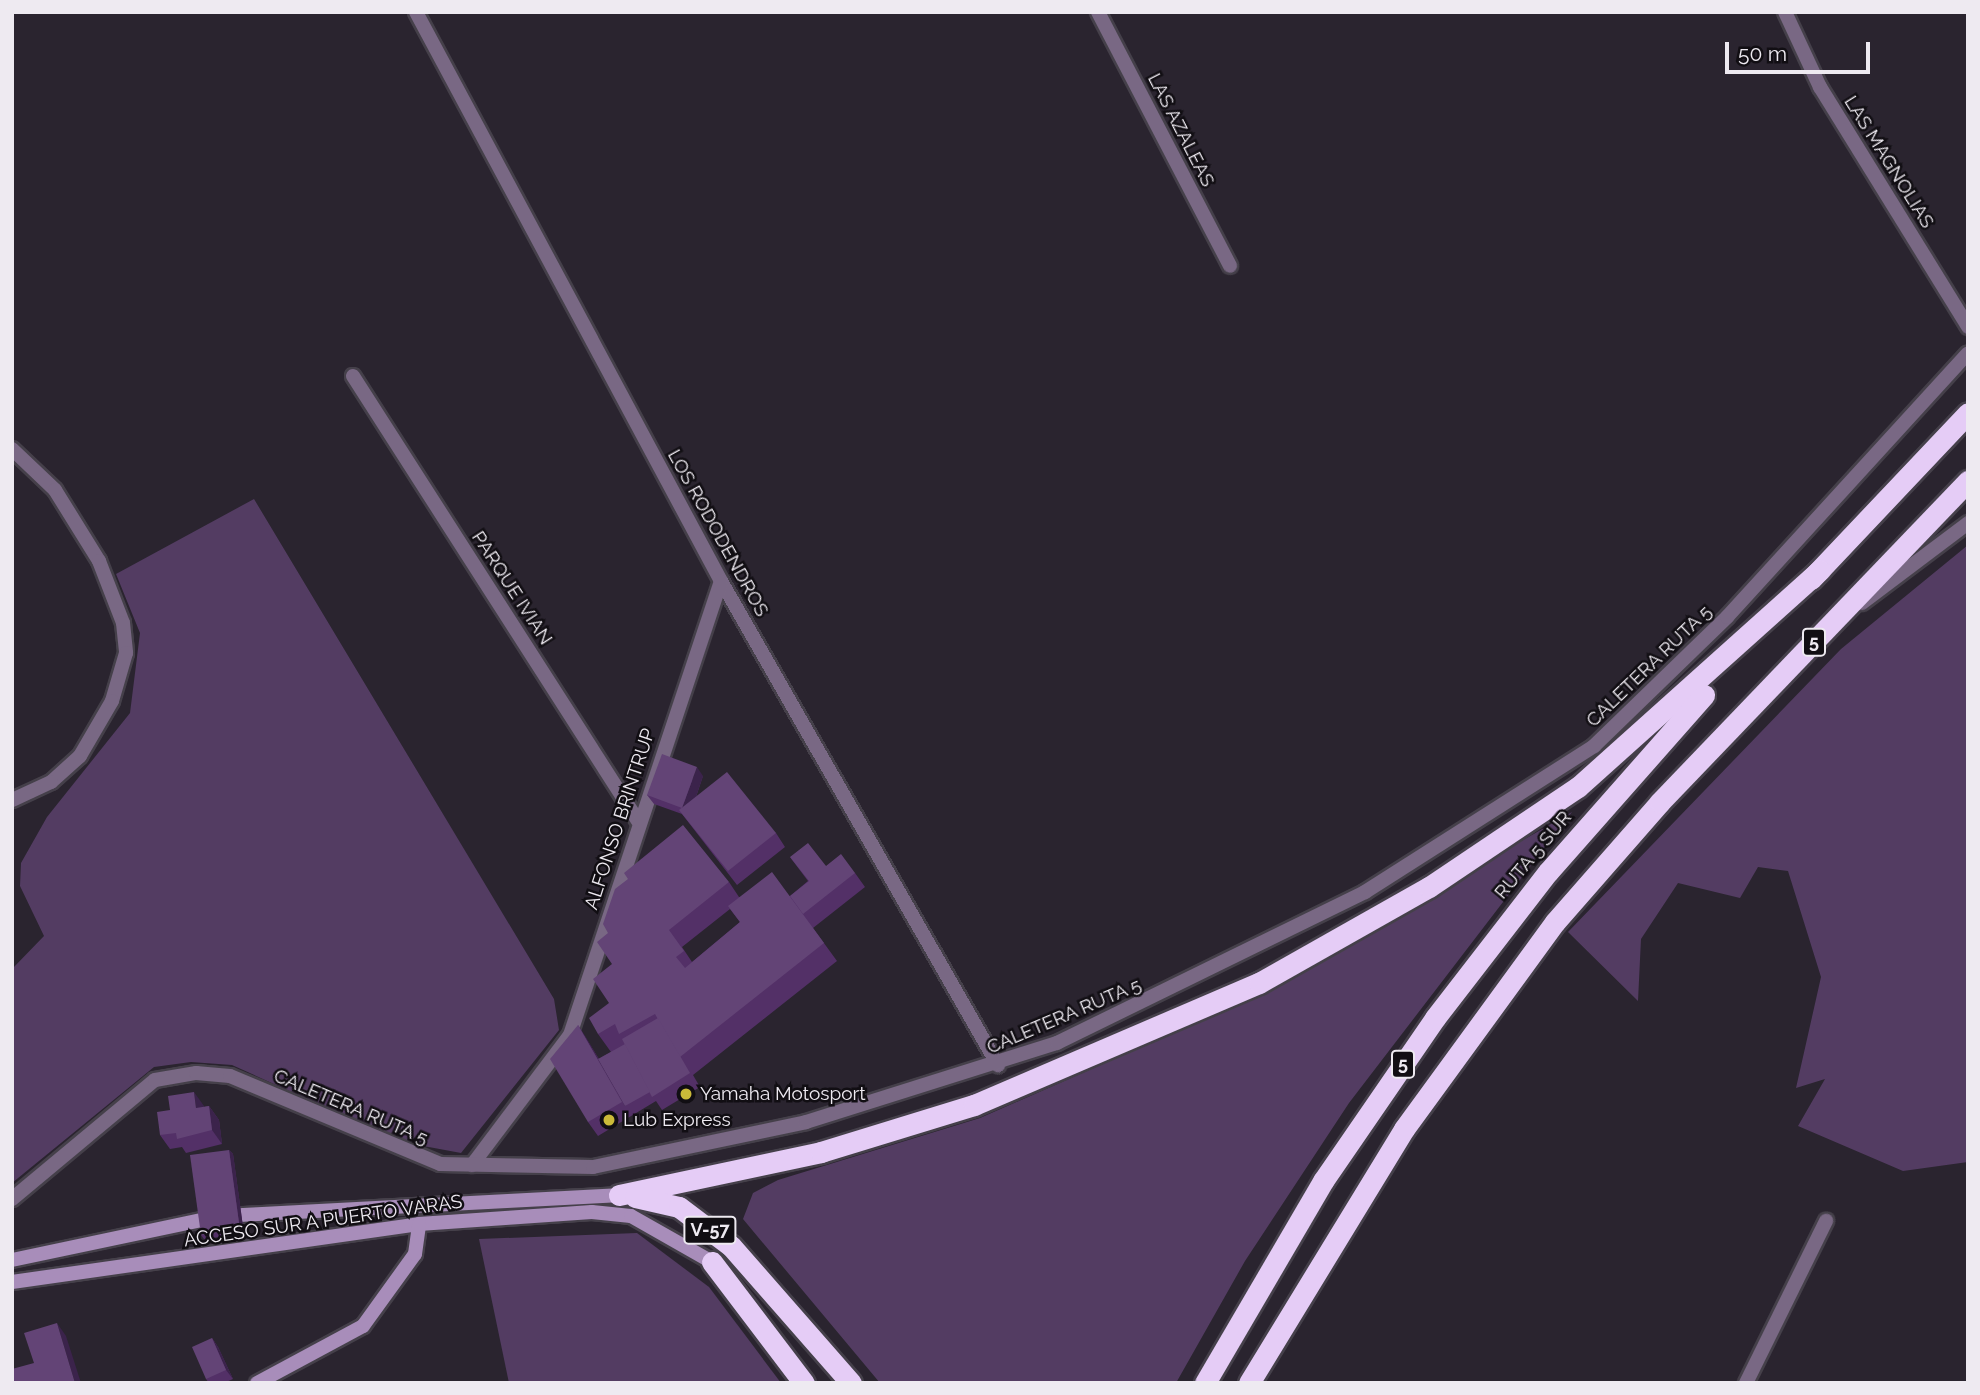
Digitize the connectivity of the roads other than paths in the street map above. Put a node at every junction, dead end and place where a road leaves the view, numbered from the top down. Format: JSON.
{"nodes":[{"id":1,"x":416,"y":12,"type":"edge"},
{"id":2,"x":1098,"y":12,"type":"edge"},
{"id":3,"x":1785,"y":12,"type":"edge"},
{"id":4,"x":1230,"y":267,"type":"dead end"},
{"id":5,"x":1968,"y":327,"type":"edge"},
{"id":6,"x":1968,"y":353,"type":"edge"},
{"id":7,"x":353,"y":376,"type":"dead end"},
{"id":8,"x":1968,"y":413,"type":"edge"},
{"id":9,"x":12,"y":449,"type":"edge"},
{"id":10,"x":1968,"y":481,"type":"edge"},
{"id":11,"x":1968,"y":523,"type":"edge"},
{"id":12,"x":1820,"y":570,"type":"junction"},
{"id":13,"x":721,"y":581,"type":"junction"},
{"id":14,"x":1822,"y":634,"type":"junction"},
{"id":15,"x":12,"y":800,"type":"edge"},
{"id":16,"x":638,"y":821,"type":"junction"},
{"id":17,"x":998,"y":1065,"type":"junction"},
{"id":18,"x":472,"y":1165,"type":"junction"},
{"id":19,"x":619,"y":1195,"type":"junction"},
{"id":20,"x":12,"y":1199,"type":"edge"},
{"id":21,"x":241,"y":1215,"type":"edge"},
{"id":22,"x":201,"y":1220,"type":"edge"},
{"id":23,"x":1826,"y":1222,"type":"dead end"},
{"id":24,"x":419,"y":1224,"type":"junction"},
{"id":25,"x":12,"y":1259,"type":"edge"},
{"id":26,"x":712,"y":1262,"type":"junction"},
{"id":27,"x":12,"y":1282,"type":"edge"},
{"id":28,"x":30,"y":1282,"type":"junction"},
{"id":29,"x":781,"y":1300,"type":"junction"},
{"id":30,"x":257,"y":1383,"type":"edge"},
{"id":31,"x":804,"y":1383,"type":"edge"},
{"id":32,"x":851,"y":1383,"type":"edge"},
{"id":33,"x":1205,"y":1383,"type":"edge"},
{"id":34,"x":1249,"y":1383,"type":"edge"},
{"id":35,"x":1746,"y":1383,"type":"edge"}],
"edges":[{"from":1,"to":13,"type":"street","name":"LOS RODODENDROS"},
{"from":2,"to":4,"type":"street","name":"LAS AZALEAS"},
{"from":3,"to":5,"type":"street","name":"LAS MAGNOLIAS"},
{"from":6,"to":17,"type":"street","name":"CALETERA RUTA 5"},
{"from":7,"to":16,"type":"street","name":"PARQUE IVIAN"},
{"from":8,"to":12,"type":"highway","name":"RUTA 5 SUR","number":"5"},
{"from":9,"to":15,"type":"street"},
{"from":10,"to":14,"type":"highway","number":"5"},
{"from":11,"to":14,"type":"street"},
{"from":12,"to":19,"type":"highway"},
{"from":12,"to":33,"type":"highway","name":"RUTA 5 SUR","number":"5"},
{"from":13,"to":16,"type":"street","name":"ALFONSO BRINTRUP"},
{"from":13,"to":17,"type":"street","name":"LOS RODODENDROS"},
{"from":14,"to":34,"type":"highway","number":"5"},
{"from":16,"to":18,"type":"street","name":"ALFONSO BRINTRUP"},
{"from":17,"to":18,"type":"street","name":"CALETERA RUTA 5"},
{"from":18,"to":20,"type":"street","name":"CALETERA RUTA 5"},
{"from":19,"to":21,"type":"main road","name":"ACCESO SUR A PUERTO VARAS","number":"V-57"},
{"from":19,"to":29,"type":"highway","number":"V-57"},
{"from":22,"to":25,"type":"main road","name":"ACCESO SUR A PUERTO VARAS"},
{"from":23,"to":35,"type":"street"},
{"from":24,"to":26,"type":"main road","name":"ACCESO SUR A PUERTO VARAS","number":"V-57"},
{"from":24,"to":28,"type":"main road","name":"ACCESO SUR A PUERTO VARAS","number":"V-57"},
{"from":24,"to":30,"type":"main road"},
{"from":25,"to":28,"type":"main road"},
{"from":26,"to":29,"type":"highway","number":"V-57"},
{"from":26,"to":31,"type":"highway"},
{"from":27,"to":28,"type":"main road","name":"ACCESO SUR A PUERTO VARAS","number":"V-57"},
{"from":29,"to":32,"type":"highway","number":"V-57"}]}
